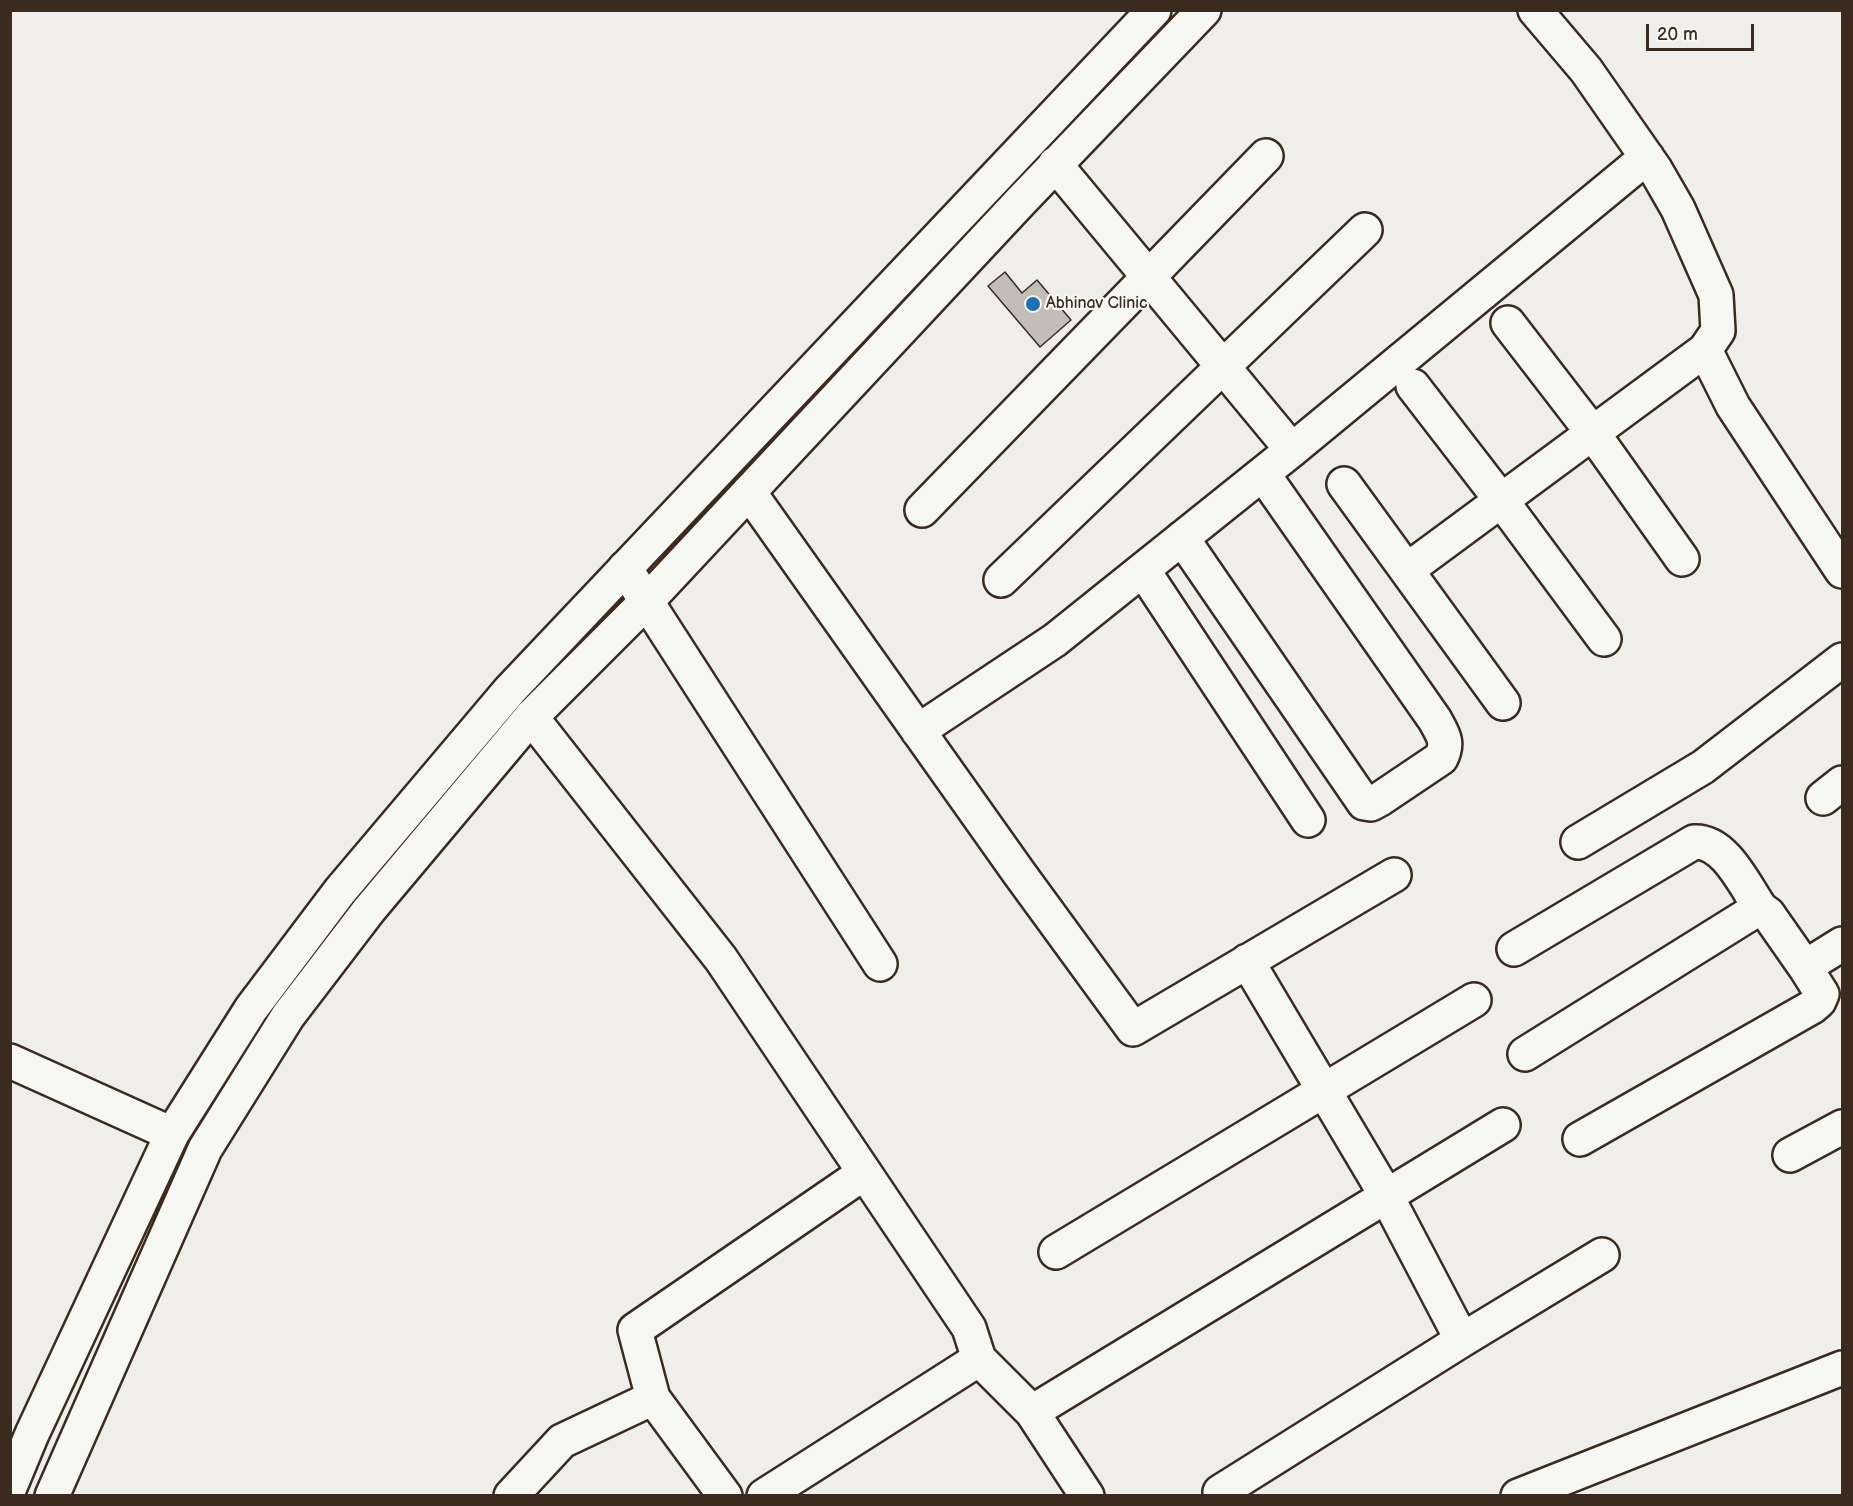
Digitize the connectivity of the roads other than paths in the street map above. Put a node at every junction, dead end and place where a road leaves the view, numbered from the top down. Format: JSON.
{"nodes":[{"id":1,"x":1154,"y":10,"type":"edge"},
{"id":2,"x":1204,"y":10,"type":"edge"},
{"id":3,"x":1535,"y":10,"type":"edge"},
{"id":4,"x":1266,"y":156,"type":"dead end"},
{"id":5,"x":1647,"y":157,"type":"junction"},
{"id":6,"x":1055,"y":164,"type":"junction"},
{"id":7,"x":1365,"y":230,"type":"dead end"},
{"id":8,"x":1149,"y":277,"type":"junction"},
{"id":9,"x":1508,"y":323,"type":"dead end"},
{"id":10,"x":1705,"y":350,"type":"junction"},
{"id":11,"x":1223,"y":365,"type":"junction"},
{"id":12,"x":1413,"y":386,"type":"dead end"},
{"id":13,"x":1592,"y":432,"type":"junction"},
{"id":14,"x":1292,"y":450,"type":"junction"},
{"id":15,"x":1263,"y":474,"type":"junction"},
{"id":16,"x":1344,"y":484,"type":"dead end"},
{"id":17,"x":749,"y":492,"type":"junction"},
{"id":18,"x":1501,"y":500,"type":"junction"},
{"id":19,"x":922,"y":510,"type":"dead end"},
{"id":20,"x":1182,"y":538,"type":"junction"},
{"id":21,"x":1682,"y":559,"type":"dead end"},
{"id":22,"x":1841,"y":565,"type":"edge"},
{"id":23,"x":625,"y":568,"type":"junction"},
{"id":24,"x":1143,"y":570,"type":"junction"},
{"id":25,"x":1407,"y":570,"type":"junction"},
{"id":26,"x":1002,"y":580,"type":"dead end"},
{"id":27,"x":647,"y":601,"type":"junction"},
{"id":28,"x":1604,"y":639,"type":"dead end"},
{"id":29,"x":1842,"y":660,"type":"edge"},
{"id":30,"x":1503,"y":703,"type":"dead end"},
{"id":31,"x":531,"y":717,"type":"junction"},
{"id":32,"x":918,"y":731,"type":"junction"},
{"id":33,"x":1308,"y":820,"type":"dead end"},
{"id":34,"x":1578,"y":842,"type":"dead end"},
{"id":35,"x":1394,"y":875,"type":"dead end"},
{"id":36,"x":1761,"y":909,"type":"junction"},
{"id":37,"x":1842,"y":944,"type":"edge"},
{"id":38,"x":1514,"y":949,"type":"dead end"},
{"id":39,"x":1247,"y":961,"type":"junction"},
{"id":40,"x":880,"y":964,"type":"dead end"},
{"id":41,"x":1805,"y":967,"type":"junction"},
{"id":42,"x":1474,"y":1000,"type":"dead end"},
{"id":43,"x":1525,"y":1054,"type":"dead end"},
{"id":44,"x":10,"y":1061,"type":"edge"},
{"id":45,"x":1325,"y":1090,"type":"junction"},
{"id":46,"x":1503,"y":1125,"type":"dead end"},
{"id":47,"x":1842,"y":1127,"type":"edge"},
{"id":48,"x":172,"y":1134,"type":"junction"},
{"id":49,"x":1580,"y":1139,"type":"dead end"},
{"id":50,"x":1790,"y":1155,"type":"dead end"},
{"id":51,"x":864,"y":1173,"type":"junction"},
{"id":52,"x":1386,"y":1195,"type":"junction"},
{"id":53,"x":1056,"y":1252,"type":"dead end"},
{"id":54,"x":1602,"y":1255,"type":"dead end"},
{"id":55,"x":1462,"y":1340,"type":"junction"},
{"id":56,"x":979,"y":1359,"type":"junction"},
{"id":57,"x":1842,"y":1368,"type":"edge"},
{"id":58,"x":653,"y":1398,"type":"junction"},
{"id":59,"x":1032,"y":1412,"type":"junction"},
{"id":60,"x":10,"y":1487,"type":"edge"},
{"id":61,"x":1220,"y":1492,"type":"dead end"},
{"id":62,"x":52,"y":1496,"type":"edge"},
{"id":63,"x":511,"y":1496,"type":"edge"},
{"id":64,"x":725,"y":1496,"type":"edge"},
{"id":65,"x":764,"y":1496,"type":"edge"},
{"id":66,"x":1087,"y":1496,"type":"edge"},
{"id":67,"x":1518,"y":1496,"type":"edge"}],
"edges":[{"from":1,"to":23,"type":"street"},
{"from":2,"to":6,"type":"street"},
{"from":3,"to":5,"type":"street"},
{"from":4,"to":8,"type":"street"},
{"from":5,"to":10,"type":"street"},
{"from":5,"to":14,"type":"street"},
{"from":6,"to":8,"type":"street"},
{"from":6,"to":17,"type":"street"},
{"from":7,"to":11,"type":"street"},
{"from":8,"to":11,"type":"street"},
{"from":8,"to":19,"type":"street"},
{"from":9,"to":13,"type":"street"},
{"from":10,"to":13,"type":"street"},
{"from":10,"to":22,"type":"street"},
{"from":11,"to":14,"type":"street"},
{"from":11,"to":26,"type":"street"},
{"from":12,"to":18,"type":"street"},
{"from":13,"to":18,"type":"street"},
{"from":13,"to":21,"type":"street"},
{"from":14,"to":15,"type":"street"},
{"from":15,"to":20,"type":"street"},
{"from":15,"to":20,"type":"street"},
{"from":16,"to":25,"type":"street"},
{"from":17,"to":27,"type":"street"},
{"from":17,"to":32,"type":"street"},
{"from":18,"to":25,"type":"street"},
{"from":18,"to":28,"type":"street"},
{"from":20,"to":24,"type":"street"},
{"from":23,"to":27,"type":"street"},
{"from":23,"to":48,"type":"street"},
{"from":24,"to":32,"type":"street"},
{"from":24,"to":33,"type":"street"},
{"from":25,"to":30,"type":"street"},
{"from":27,"to":31,"type":"street"},
{"from":27,"to":40,"type":"street"},
{"from":29,"to":34,"type":"street"},
{"from":31,"to":51,"type":"street"},
{"from":31,"to":62,"type":"street"},
{"from":32,"to":39,"type":"street"},
{"from":35,"to":39,"type":"street"},
{"from":36,"to":38,"type":"street"},
{"from":36,"to":41,"type":"street"},
{"from":36,"to":43,"type":"street"},
{"from":37,"to":41,"type":"street"},
{"from":39,"to":45,"type":"street"},
{"from":41,"to":49,"type":"street"},
{"from":42,"to":45,"type":"street"},
{"from":44,"to":48,"type":"street"},
{"from":45,"to":52,"type":"street"},
{"from":45,"to":53,"type":"street"},
{"from":46,"to":52,"type":"street"},
{"from":47,"to":50,"type":"street"},
{"from":48,"to":60,"type":"street"},
{"from":51,"to":56,"type":"street"},
{"from":51,"to":58,"type":"street"},
{"from":52,"to":55,"type":"street"},
{"from":52,"to":59,"type":"street"},
{"from":54,"to":55,"type":"street"},
{"from":55,"to":61,"type":"street"},
{"from":56,"to":59,"type":"street"},
{"from":56,"to":65,"type":"street"},
{"from":57,"to":67,"type":"street"},
{"from":58,"to":63,"type":"street"},
{"from":58,"to":64,"type":"street"},
{"from":59,"to":66,"type":"street"}]}
